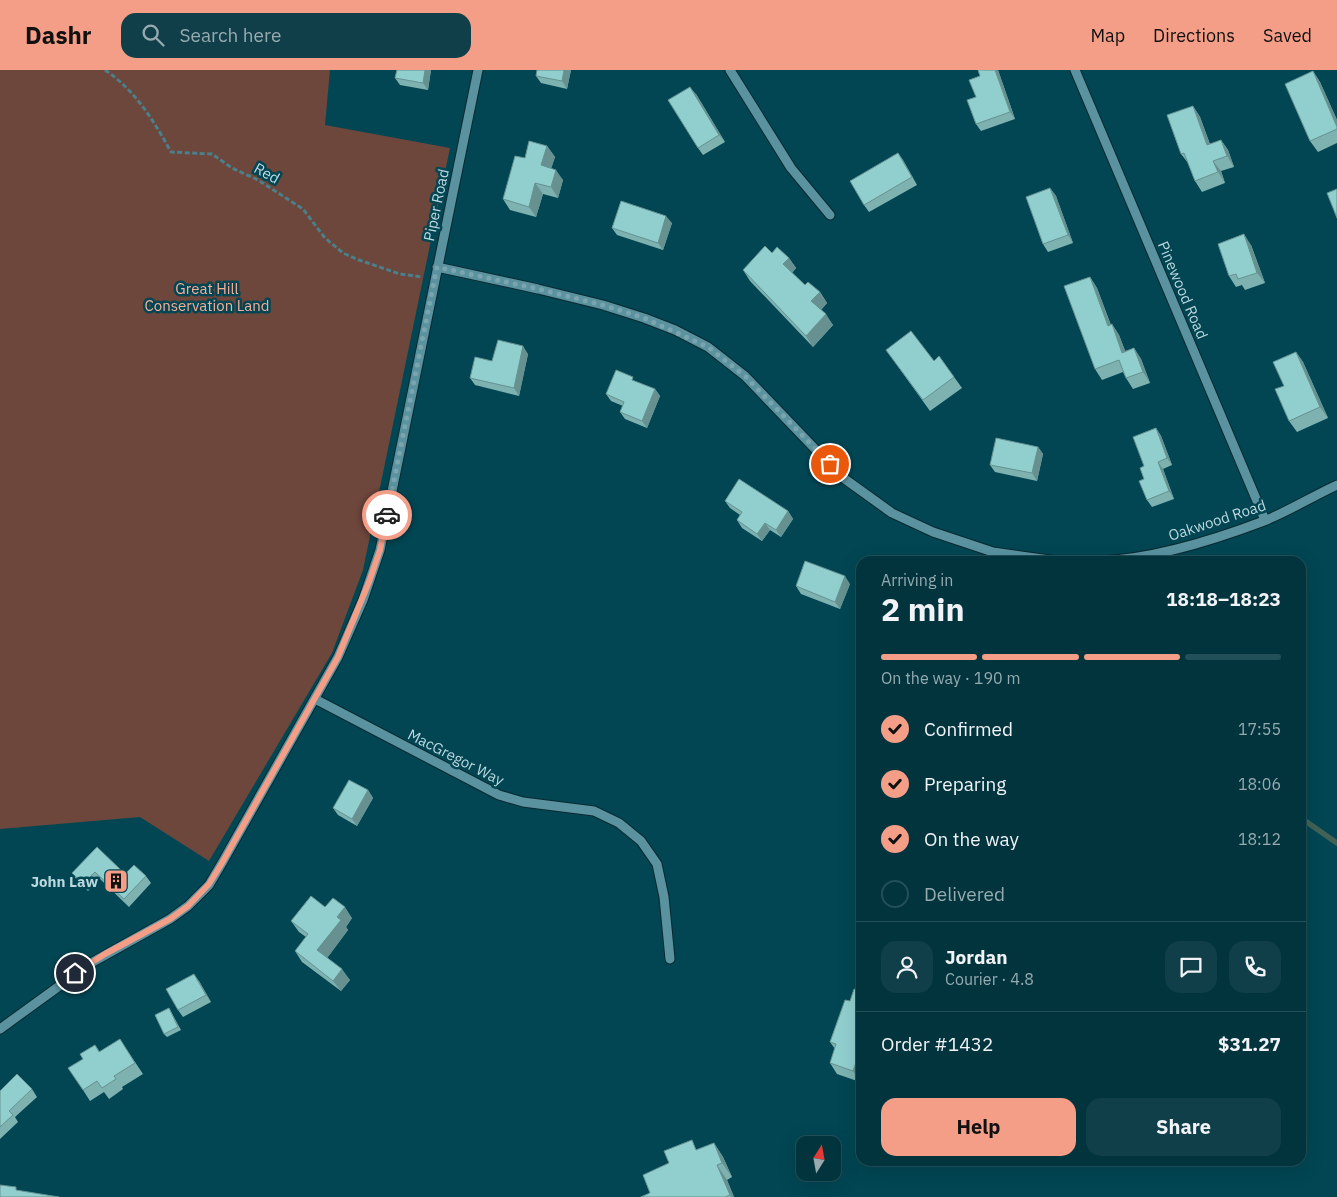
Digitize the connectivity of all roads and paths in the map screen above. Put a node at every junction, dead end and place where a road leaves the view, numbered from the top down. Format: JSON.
{"nodes":[{"id":1,"x":106,"y":70,"type":"edge"},
{"id":2,"x":478,"y":70,"type":"edge"},
{"id":3,"x":730,"y":70,"type":"edge"},
{"id":4,"x":1075,"y":70,"type":"edge"},
{"id":5,"x":830,"y":215,"type":"dead end"},
{"id":6,"x":437,"y":267,"type":"junction"},
{"id":7,"x":434,"y":280,"type":"junction"},
{"id":8,"x":1337,"y":485,"type":"edge"},
{"id":9,"x":1266,"y":520,"type":"junction"},
{"id":10,"x":1021,"y":556,"type":"edge"},
{"id":11,"x":1143,"y":556,"type":"edge"},
{"id":12,"x":315,"y":699,"type":"junction"},
{"id":13,"x":670,"y":960,"type":"dead end"},
{"id":14,"x":0,"y":1029,"type":"edge"}],
"edges":[{"from":1,"to":7,"type":"path","name":"Red"},
{"from":2,"to":6,"type":"street","name":"Piper Road"},
{"from":3,"to":5,"type":"street"},
{"from":4,"to":9,"type":"street","name":"Pinewood Road"},
{"from":6,"to":7,"type":"street","name":"Piper Road"},
{"from":6,"to":10,"type":"street"},
{"from":7,"to":12,"type":"street","name":"Piper Road"},
{"from":8,"to":9,"type":"street","name":"Oakwood Road"},
{"from":9,"to":11,"type":"street","name":"Oakwood Road"},
{"from":12,"to":13,"type":"street","name":"MacGregor Way"},
{"from":12,"to":14,"type":"street","name":"Piper Road"}]}
